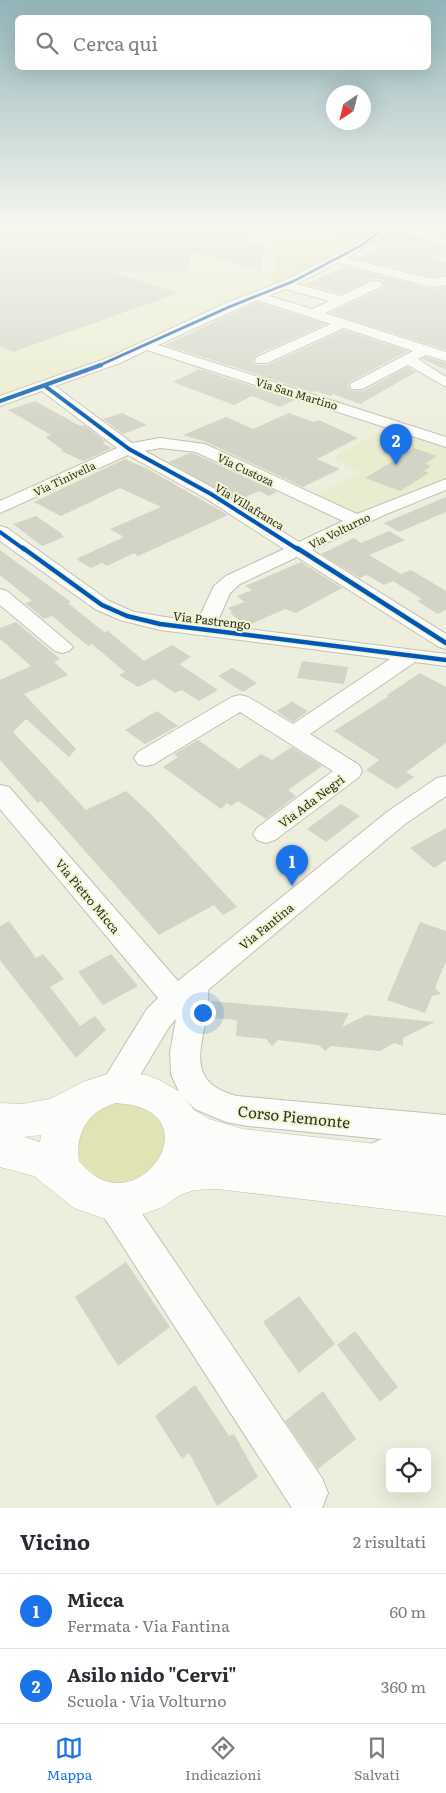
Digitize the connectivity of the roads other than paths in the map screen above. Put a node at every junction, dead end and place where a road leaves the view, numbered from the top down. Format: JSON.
{"nodes":[{"id":1,"x":323,"y":295,"type":"edge"},
{"id":2,"x":351,"y":295,"type":"edge"},
{"id":3,"x":257,"y":296,"type":"joint"},
{"id":4,"x":341,"y":300,"type":"junction"},
{"id":5,"x":313,"y":314,"type":"junction"},
{"id":6,"x":342,"y":324,"type":"junction"},
{"id":7,"x":147,"y":346,"type":"junction"},
{"id":8,"x":425,"y":350,"type":"junction"},
{"id":9,"x":446,"y":357,"type":"edge"},
{"id":10,"x":408,"y":359,"type":"junction"},
{"id":11,"x":262,"y":360,"type":"dead end"},
{"id":12,"x":446,"y":383,"type":"edge"},
{"id":13,"x":45,"y":386,"type":"junction"},
{"id":14,"x":357,"y":386,"type":"dead end"},
{"id":15,"x":0,"y":401,"type":"edge"},
{"id":16,"x":446,"y":442,"type":"edge"},
{"id":17,"x":129,"y":449,"type":"junction"},
{"id":18,"x":446,"y":484,"type":"edge"},
{"id":19,"x":0,"y":508,"type":"edge"},
{"id":20,"x":358,"y":521,"type":"junction"},
{"id":21,"x":0,"y":532,"type":"edge"},
{"id":22,"x":300,"y":548,"type":"junction"},
{"id":23,"x":0,"y":594,"type":"edge"},
{"id":24,"x":204,"y":629,"type":"junction"},
{"id":25,"x":446,"y":643,"type":"edge"},
{"id":26,"x":62,"y":647,"type":"dead end"},
{"id":27,"x":410,"y":656,"type":"junction"},
{"id":28,"x":446,"y":660,"type":"edge"},
{"id":29,"x":294,"y":734,"type":"junction"},
{"id":30,"x":146,"y":758,"type":"dead end"},
{"id":31,"x":443,"y":789,"type":"edge"},
{"id":32,"x":0,"y":793,"type":"edge"},
{"id":33,"x":266,"y":834,"type":"dead end"},
{"id":34,"x":184,"y":992,"type":"junction"},
{"id":35,"x":116,"y":1092,"type":"junction"},
{"id":36,"x":0,"y":1120,"type":"edge"},
{"id":37,"x":181,"y":1122,"type":"junction"},
{"id":38,"x":446,"y":1130,"type":"edge"},
{"id":39,"x":446,"y":1143,"type":"edge"},
{"id":40,"x":0,"y":1149,"type":"edge"},
{"id":41,"x":368,"y":1161,"type":"junction"},
{"id":42,"x":446,"y":1170,"type":"edge"},
{"id":43,"x":66,"y":1178,"type":"junction"},
{"id":44,"x":170,"y":1179,"type":"junction"},
{"id":45,"x":446,"y":1197,"type":"edge"},
{"id":46,"x":114,"y":1202,"type":"junction"},
{"id":47,"x":307,"y":1493,"type":"dead end"}],
"edges":[{"from":1,"to":4,"type":"street"},
{"from":2,"to":4,"type":"street"},
{"from":3,"to":5,"type":"street"},
{"from":3,"to":7,"type":"street"},
{"from":4,"to":5,"type":"street"},
{"from":5,"to":6,"type":"street"},
{"from":6,"to":8,"type":"street"},
{"from":6,"to":11,"type":"street"},
{"from":7,"to":13,"type":"street"},
{"from":7,"to":16,"type":"street","name":"Via San Martino"},
{"from":8,"to":9,"type":"street"},
{"from":8,"to":10,"type":"street"},
{"from":10,"to":12,"type":"street"},
{"from":10,"to":14,"type":"street"},
{"from":13,"to":15,"type":"street"},
{"from":13,"to":17,"type":"street","name":"Via Villafranca"},
{"from":17,"to":19,"type":"street","name":"Via Tinivella"},
{"from":17,"to":20,"type":"street","name":"Via Custoza"},
{"from":17,"to":22,"type":"street","name":"Via Villafranca"},
{"from":18,"to":20,"type":"street","name":"Via Volturno"},
{"from":20,"to":22,"type":"street","name":"Via Volturno"},
{"from":21,"to":24,"type":"street","name":"Via Pastrengo"},
{"from":22,"to":24,"type":"street","name":"Via Volturno"},
{"from":22,"to":25,"type":"street","name":"Via Villafranca"},
{"from":23,"to":26,"type":"street"},
{"from":24,"to":27,"type":"street","name":"Via Pastrengo"},
{"from":27,"to":28,"type":"street","name":"Via Pastrengo"},
{"from":27,"to":29,"type":"street"},
{"from":29,"to":30,"type":"street","name":"Via Ada Negri"},
{"from":29,"to":33,"type":"street","name":"Via Ada Negri"},
{"from":31,"to":34,"type":"street","name":"Via Fantina"},
{"from":32,"to":34,"type":"street","name":"Via Pietro Micca"},
{"from":34,"to":35,"type":"street","name":"Via Fantina"},
{"from":34,"to":38,"type":"street","name":"Corso Piemonte"},
{"from":35,"to":36,"type":"main road"},
{"from":35,"to":37,"type":"main road"},
{"from":35,"to":43,"type":"main road"},
{"from":37,"to":41,"type":"main road"},
{"from":37,"to":44,"type":"main road"},
{"from":39,"to":41,"type":"street"},
{"from":40,"to":43,"type":"main road"},
{"from":41,"to":42,"type":"main road"},
{"from":43,"to":46,"type":"main road"},
{"from":44,"to":45,"type":"main road"},
{"from":44,"to":46,"type":"main road"},
{"from":46,"to":47,"type":"street"}]}
